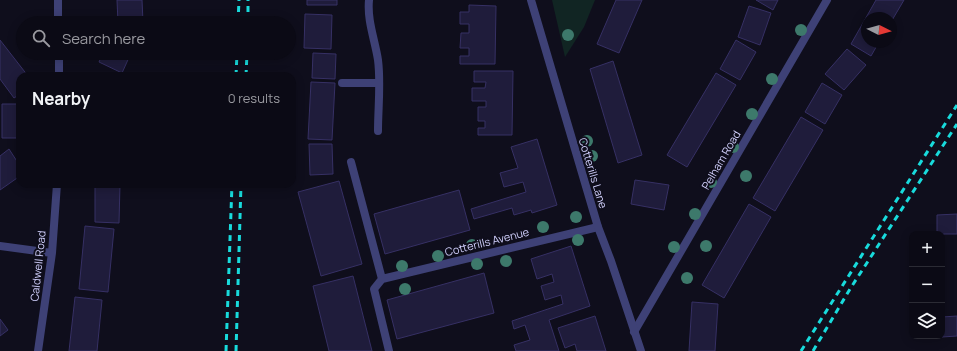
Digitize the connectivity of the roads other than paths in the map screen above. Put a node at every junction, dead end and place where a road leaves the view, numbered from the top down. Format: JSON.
{"nodes":[{"id":1,"x":58,"y":0,"type":"edge"},
{"id":2,"x":369,"y":0,"type":"edge"},
{"id":3,"x":531,"y":0,"type":"edge"},
{"id":4,"x":827,"y":0,"type":"edge"},
{"id":5,"x":58,"y":16,"type":"edge"},
{"id":6,"x":59,"y":60,"type":"edge"},
{"id":7,"x":59,"y":72,"type":"edge"},
{"id":8,"x":342,"y":83,"type":"dead end"},
{"id":9,"x":378,"y":83,"type":"junction"},
{"id":10,"x":378,"y":131,"type":"dead end"},
{"id":11,"x":350,"y":162,"type":"dead end"},
{"id":12,"x":56,"y":188,"type":"edge"},
{"id":13,"x":598,"y":227,"type":"junction"},
{"id":14,"x":0,"y":246,"type":"edge"},
{"id":15,"x":52,"y":253,"type":"junction"},
{"id":16,"x":382,"y":279,"type":"junction"},
{"id":17,"x":634,"y":332,"type":"junction"},
{"id":18,"x":38,"y":351,"type":"edge"},
{"id":19,"x":389,"y":351,"type":"edge"},
{"id":20,"x":641,"y":351,"type":"edge"}],
"edges":[{"from":1,"to":5,"type":"street"},
{"from":2,"to":9,"type":"street"},
{"from":3,"to":13,"type":"street","name":"Cotterills Lane"},
{"from":4,"to":17,"type":"street","name":"Pelham Road"},
{"from":6,"to":7,"type":"street"},
{"from":8,"to":9,"type":"street"},
{"from":9,"to":10,"type":"street"},
{"from":11,"to":16,"type":"street"},
{"from":12,"to":15,"type":"street","name":"Caldwell Road"},
{"from":13,"to":16,"type":"street","name":"Cotterills Avenue"},
{"from":13,"to":17,"type":"street","name":"Cotterills Lane"},
{"from":14,"to":15,"type":"street"},
{"from":15,"to":18,"type":"street","name":"Caldwell Road"},
{"from":16,"to":19,"type":"street"},
{"from":17,"to":20,"type":"street","name":"Cotterills Lane"}]}
